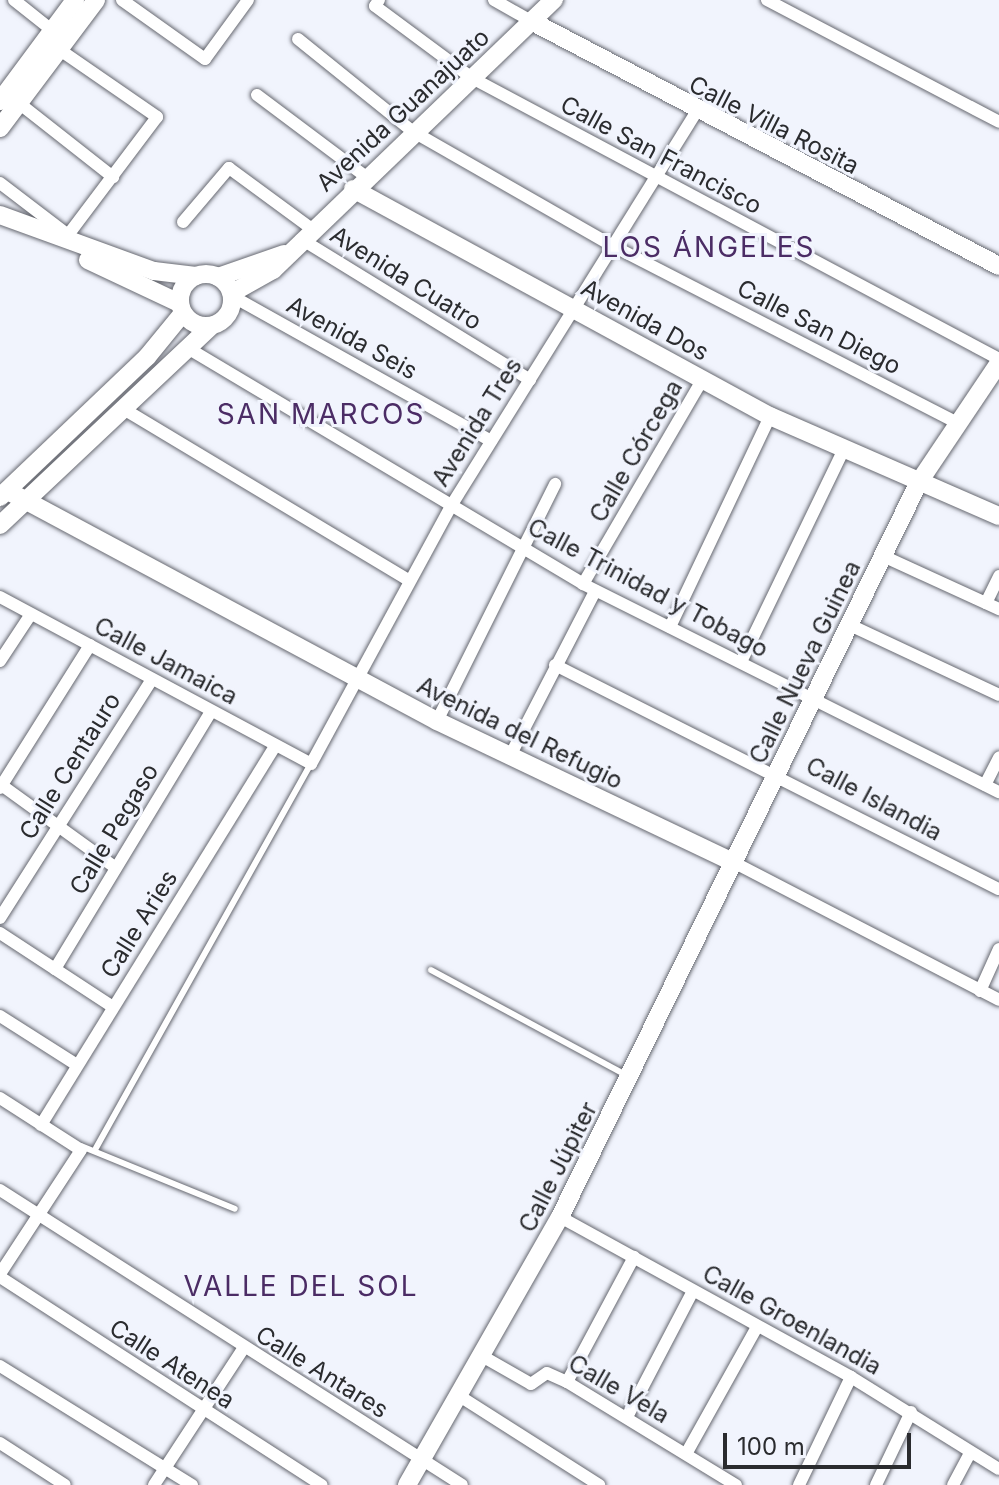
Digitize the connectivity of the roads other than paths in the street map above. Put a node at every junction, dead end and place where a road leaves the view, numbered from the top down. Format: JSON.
{"nodes":[{"id":1,"x":14,"y":0,"type":"edge"},
{"id":2,"x":75,"y":0,"type":"edge"},
{"id":3,"x":96,"y":0,"type":"edge"},
{"id":4,"x":122,"y":0,"type":"edge"},
{"id":5,"x":494,"y":0,"type":"edge"},
{"id":6,"x":554,"y":0,"type":"edge"},
{"id":7,"x":767,"y":0,"type":"edge"},
{"id":8,"x":249,"y":2,"type":"edge"},
{"id":9,"x":377,"y":3,"type":"edge"},
{"id":10,"x":531,"y":21,"type":"junction"},
{"id":11,"x":298,"y":39,"type":"dead end"},
{"id":12,"x":60,"y":40,"type":"junction"},
{"id":13,"x":472,"y":78,"type":"junction"},
{"id":14,"x":257,"y":95,"type":"dead end"},
{"id":15,"x":6,"y":96,"type":"edge"},
{"id":16,"x":696,"y":113,"type":"junction"},
{"id":17,"x":999,"y":122,"type":"edge"},
{"id":18,"x":0,"y":128,"type":"edge"},
{"id":19,"x":412,"y":131,"type":"junction"},
{"id":20,"x":113,"y":177,"type":"junction"},
{"id":21,"x":655,"y":179,"type":"junction"},
{"id":22,"x":0,"y":183,"type":"edge"},
{"id":23,"x":359,"y":183,"type":"junction"},
{"id":24,"x":0,"y":215,"type":"edge"},
{"id":25,"x":183,"y":222,"type":"dead end"},
{"id":26,"x":0,"y":227,"type":"edge"},
{"id":27,"x":306,"y":234,"type":"junction"},
{"id":28,"x":72,"y":239,"type":"junction"},
{"id":29,"x":613,"y":246,"type":"junction"},
{"id":30,"x":284,"y":254,"type":"junction"},
{"id":31,"x":999,"y":266,"type":"edge"},
{"id":32,"x":196,"y":276,"type":"junction"},
{"id":33,"x":218,"y":277,"type":"junction"},
{"id":34,"x":232,"y":294,"type":"junction"},
{"id":35,"x":181,"y":308,"type":"junction"},
{"id":36,"x":576,"y":309,"type":"junction"},
{"id":37,"x":211,"y":326,"type":"junction"},
{"id":38,"x":191,"y":350,"type":"junction"},
{"id":39,"x":999,"y":361,"type":"edge"},
{"id":40,"x":530,"y":380,"type":"junction"},
{"id":41,"x":702,"y":380,"type":"junction"},
{"id":42,"x":127,"y":411,"type":"junction"},
{"id":43,"x":770,"y":416,"type":"junction"},
{"id":44,"x":956,"y":422,"type":"junction"},
{"id":45,"x":491,"y":441,"type":"junction"},
{"id":46,"x":843,"y":451,"type":"junction"},
{"id":47,"x":919,"y":482,"type":"junction"},
{"id":48,"x":555,"y":484,"type":"dead end"},
{"id":49,"x":4,"y":494,"type":"edge"},
{"id":50,"x":24,"y":504,"type":"junction"},
{"id":51,"x":451,"y":506,"type":"junction"},
{"id":52,"x":997,"y":511,"type":"edge"},
{"id":53,"x":0,"y":525,"type":"edge"},
{"id":54,"x":521,"y":547,"type":"junction"},
{"id":55,"x":883,"y":556,"type":"junction"},
{"id":56,"x":999,"y":576,"type":"edge"},
{"id":57,"x":408,"y":580,"type":"junction"},
{"id":58,"x":589,"y":588,"type":"junction"},
{"id":59,"x":0,"y":597,"type":"edge"},
{"id":60,"x":986,"y":603,"type":"junction"},
{"id":61,"x":999,"y":609,"type":"edge"},
{"id":62,"x":31,"y":614,"type":"junction"},
{"id":63,"x":852,"y":626,"type":"junction"},
{"id":64,"x":670,"y":627,"type":"junction"},
{"id":65,"x":90,"y":645,"type":"junction"},
{"id":66,"x":0,"y":661,"type":"edge"},
{"id":67,"x":741,"y":662,"type":"junction"},
{"id":68,"x":555,"y":665,"type":"junction"},
{"id":69,"x":152,"y":679,"type":"junction"},
{"id":70,"x":357,"y":679,"type":"junction"},
{"id":71,"x":999,"y":695,"type":"edge"},
{"id":72,"x":817,"y":701,"type":"junction"},
{"id":73,"x":211,"y":711,"type":"junction"},
{"id":74,"x":437,"y":721,"type":"junction"},
{"id":75,"x":275,"y":746,"type":"junction"},
{"id":76,"x":510,"y":756,"type":"junction"},
{"id":77,"x":999,"y":757,"type":"edge"},
{"id":78,"x":311,"y":764,"type":"junction"},
{"id":79,"x":778,"y":774,"type":"junction"},
{"id":80,"x":985,"y":785,"type":"junction"},
{"id":81,"x":1,"y":786,"type":"edge"},
{"id":82,"x":999,"y":792,"type":"edge"},
{"id":83,"x":58,"y":827,"type":"junction"},
{"id":84,"x":735,"y":863,"type":"junction"},
{"id":85,"x":116,"y":868,"type":"junction"},
{"id":86,"x":999,"y":889,"type":"edge"},
{"id":87,"x":0,"y":918,"type":"edge"},
{"id":88,"x":0,"y":933,"type":"edge"},
{"id":89,"x":999,"y":949,"type":"edge"},
{"id":90,"x":55,"y":969,"type":"junction"},
{"id":91,"x":431,"y":970,"type":"dead end"},
{"id":92,"x":980,"y":991,"type":"junction"},
{"id":93,"x":999,"y":1000,"type":"edge"},
{"id":94,"x":113,"y":1007,"type":"junction"},
{"id":95,"x":0,"y":1016,"type":"edge"},
{"id":96,"x":77,"y":1065,"type":"junction"},
{"id":97,"x":631,"y":1077,"type":"junction"},
{"id":98,"x":0,"y":1098,"type":"edge"},
{"id":99,"x":41,"y":1125,"type":"junction"},
{"id":100,"x":77,"y":1148,"type":"junction"},
{"id":101,"x":96,"y":1148,"type":"junction"},
{"id":102,"x":0,"y":1190,"type":"edge"},
{"id":103,"x":235,"y":1209,"type":"dead end"},
{"id":104,"x":40,"y":1215,"type":"junction"},
{"id":105,"x":560,"y":1217,"type":"junction"},
{"id":106,"x":634,"y":1257,"type":"junction"},
{"id":107,"x":0,"y":1276,"type":"edge"},
{"id":108,"x":693,"y":1291,"type":"junction"},
{"id":109,"x":757,"y":1327,"type":"junction"},
{"id":110,"x":243,"y":1349,"type":"junction"},
{"id":111,"x":482,"y":1356,"type":"junction"},
{"id":112,"x":0,"y":1366,"type":"edge"},
{"id":113,"x":851,"y":1377,"type":"junction"},
{"id":114,"x":567,"y":1382,"type":"junction"},
{"id":115,"x":461,"y":1397,"type":"junction"},
{"id":116,"x":202,"y":1410,"type":"junction"},
{"id":117,"x":911,"y":1412,"type":"junction"},
{"id":118,"x":627,"y":1417,"type":"junction"},
{"id":119,"x":0,"y":1443,"type":"edge"},
{"id":120,"x":970,"y":1453,"type":"junction"},
{"id":121,"x":686,"y":1454,"type":"junction"},
{"id":122,"x":422,"y":1460,"type":"junction"},
{"id":123,"x":165,"y":1468,"type":"junction"},
{"id":124,"x":999,"y":1469,"type":"edge"},
{"id":125,"x":65,"y":1485,"type":"edge"},
{"id":126,"x":154,"y":1485,"type":"edge"},
{"id":127,"x":192,"y":1485,"type":"edge"},
{"id":128,"x":322,"y":1485,"type":"edge"},
{"id":129,"x":407,"y":1485,"type":"edge"},
{"id":130,"x":462,"y":1485,"type":"edge"},
{"id":131,"x":599,"y":1485,"type":"edge"},
{"id":132,"x":736,"y":1485,"type":"edge"},
{"id":133,"x":799,"y":1485,"type":"edge"},
{"id":134,"x":876,"y":1485,"type":"edge"},
{"id":135,"x":953,"y":1485,"type":"edge"}],
"edges":[{"from":1,"to":12,"type":"street"},
{"from":2,"to":12,"type":"street"},
{"from":3,"to":12,"type":"street"},
{"from":4,"to":8,"type":"street"},
{"from":5,"to":10,"type":"street"},
{"from":6,"to":10,"type":"street","name":"Avenida Guanajuato"},
{"from":7,"to":17,"type":"street"},
{"from":9,"to":13,"type":"street","name":"Calle San Francisco"},
{"from":10,"to":13,"type":"street","name":"Avenida Guanajuato"},
{"from":10,"to":16,"type":"street","name":"Calle Villa Rosita"},
{"from":11,"to":19,"type":"street","name":"Calle San Diego"},
{"from":12,"to":15,"type":"street"},
{"from":12,"to":20,"type":"street"},
{"from":13,"to":19,"type":"street","name":"Avenida Guanajuato"},
{"from":13,"to":21,"type":"street","name":"Calle San Francisco"},
{"from":14,"to":23,"type":"street"},
{"from":15,"to":18,"type":"street"},
{"from":15,"to":20,"type":"street"},
{"from":16,"to":21,"type":"street","name":"Avenida Tres"},
{"from":16,"to":31,"type":"street","name":"Calle Villa Rosita"},
{"from":19,"to":23,"type":"street","name":"Avenida Guanajuato"},
{"from":19,"to":29,"type":"street","name":"Calle San Diego"},
{"from":20,"to":28,"type":"street"},
{"from":21,"to":29,"type":"street","name":"Avenida Tres"},
{"from":21,"to":39,"type":"street","name":"Calle San Francisco"},
{"from":22,"to":28,"type":"street"},
{"from":23,"to":27,"type":"street","name":"Avenida Guanajuato"},
{"from":23,"to":36,"type":"street","name":"Avenida Dos"},
{"from":24,"to":28,"type":"street"},
{"from":25,"to":27,"type":"street","name":"Avenida Cuatro"},
{"from":26,"to":35,"type":"street"},
{"from":27,"to":30,"type":"street","name":"Avenida Guanajuato"},
{"from":27,"to":40,"type":"street","name":"Avenida Cuatro"},
{"from":28,"to":32,"type":"street"},
{"from":29,"to":36,"type":"street","name":"Avenida Tres"},
{"from":29,"to":44,"type":"street","name":"Calle San Diego"},
{"from":30,"to":33,"type":"street","name":"Avenida Guanajuato"},
{"from":30,"to":34,"type":"street","name":"Avenida Guanajuato"},
{"from":32,"to":33,"type":"street"},
{"from":32,"to":35,"type":"street"},
{"from":33,"to":34,"type":"street"},
{"from":34,"to":37,"type":"street"},
{"from":34,"to":45,"type":"street","name":"Avenida Seis"},
{"from":35,"to":37,"type":"street"},
{"from":35,"to":49,"type":"street"},
{"from":36,"to":40,"type":"street","name":"Avenida Tres"},
{"from":36,"to":41,"type":"street","name":"Avenida Dos"},
{"from":37,"to":38,"type":"street"},
{"from":38,"to":42,"type":"street"},
{"from":38,"to":51,"type":"street","name":"Calle Trinidad y Tobago"},
{"from":39,"to":44,"type":"street","name":"Calle Nueva Guinea"},
{"from":40,"to":45,"type":"street","name":"Avenida Tres"},
{"from":41,"to":43,"type":"street","name":"Avenida Dos"},
{"from":41,"to":58,"type":"street","name":"Calle Córcega"},
{"from":42,"to":50,"type":"street"},
{"from":42,"to":57,"type":"street"},
{"from":43,"to":46,"type":"street","name":"Avenida Dos"},
{"from":43,"to":64,"type":"street"},
{"from":44,"to":47,"type":"street","name":"Calle Nueva Guinea"},
{"from":45,"to":51,"type":"street","name":"Avenida Tres"},
{"from":46,"to":47,"type":"street","name":"Avenida Dos"},
{"from":46,"to":67,"type":"street"},
{"from":47,"to":52,"type":"street","name":"Avenida Dos"},
{"from":47,"to":55,"type":"street","name":"Calle Nueva Guinea"},
{"from":48,"to":54,"type":"street"},
{"from":49,"to":50,"type":"street","name":"Avenida del Refugio"},
{"from":50,"to":53,"type":"street"},
{"from":50,"to":70,"type":"street","name":"Avenida del Refugio"},
{"from":51,"to":54,"type":"street","name":"Calle Trinidad y Tobago"},
{"from":51,"to":57,"type":"street","name":"Avenida Tres"},
{"from":54,"to":58,"type":"street","name":"Calle Trinidad y Tobago"},
{"from":54,"to":74,"type":"street"},
{"from":55,"to":60,"type":"street"},
{"from":55,"to":63,"type":"street","name":"Calle Nueva Guinea"},
{"from":56,"to":60,"type":"street"},
{"from":57,"to":70,"type":"street","name":"Avenida Tres"},
{"from":58,"to":64,"type":"street","name":"Calle Trinidad y Tobago"},
{"from":58,"to":68,"type":"street","name":"Calle Córcega"},
{"from":59,"to":62,"type":"street","name":"Calle Jamaica"},
{"from":60,"to":61,"type":"street"},
{"from":62,"to":65,"type":"street","name":"Calle Jamaica"},
{"from":62,"to":66,"type":"street"},
{"from":63,"to":71,"type":"street"},
{"from":63,"to":72,"type":"street","name":"Calle Nueva Guinea"},
{"from":64,"to":67,"type":"street","name":"Calle Trinidad y Tobago"},
{"from":65,"to":69,"type":"street","name":"Calle Jamaica"},
{"from":65,"to":81,"type":"street"},
{"from":67,"to":72,"type":"street","name":"Calle Trinidad y Tobago"},
{"from":68,"to":76,"type":"street","name":"Calle Córcega"},
{"from":68,"to":79,"type":"street","name":"Calle Islandia"},
{"from":69,"to":73,"type":"street","name":"Calle Jamaica"},
{"from":69,"to":83,"type":"street","name":"Calle Centauro"},
{"from":70,"to":74,"type":"street","name":"Avenida del Refugio"},
{"from":70,"to":78,"type":"street","name":"Avenida Tres"},
{"from":72,"to":79,"type":"street","name":"Calle Nueva Guinea"},
{"from":72,"to":80,"type":"street","name":"Calle Trinidad y Tobago"},
{"from":73,"to":75,"type":"street","name":"Calle Jamaica"},
{"from":73,"to":85,"type":"street","name":"Calle Pegaso"},
{"from":74,"to":76,"type":"street","name":"Avenida del Refugio"},
{"from":75,"to":78,"type":"street","name":"Calle Jamaica"},
{"from":75,"to":94,"type":"street","name":"Calle Aries"},
{"from":76,"to":84,"type":"street","name":"Avenida del Refugio"},
{"from":77,"to":80,"type":"street"},
{"from":78,"to":101,"type":"lane"},
{"from":79,"to":84,"type":"street","name":"Calle Nueva Guinea"},
{"from":79,"to":86,"type":"street","name":"Calle Islandia"},
{"from":80,"to":82,"type":"street","name":"Calle Trinidad y Tobago"},
{"from":81,"to":83,"type":"street"},
{"from":83,"to":85,"type":"street"},
{"from":83,"to":87,"type":"street","name":"Calle Centauro"},
{"from":84,"to":92,"type":"street","name":"Avenida del Refugio"},
{"from":84,"to":97,"type":"street","name":"Calle Júpiter"},
{"from":85,"to":90,"type":"street","name":"Calle Pegaso"},
{"from":88,"to":90,"type":"street"},
{"from":89,"to":92,"type":"street"},
{"from":90,"to":94,"type":"street"},
{"from":91,"to":97,"type":"lane"},
{"from":92,"to":93,"type":"street","name":"Avenida del Refugio"},
{"from":94,"to":96,"type":"street","name":"Calle Aries"},
{"from":95,"to":96,"type":"street"},
{"from":96,"to":99,"type":"street","name":"Calle Aries"},
{"from":97,"to":105,"type":"street","name":"Calle Júpiter"},
{"from":98,"to":99,"type":"street"},
{"from":99,"to":100,"type":"street"},
{"from":100,"to":101,"type":"lane"},
{"from":100,"to":104,"type":"street"},
{"from":101,"to":103,"type":"lane"},
{"from":102,"to":104,"type":"street","name":"Calle Antares"},
{"from":104,"to":107,"type":"street"},
{"from":104,"to":110,"type":"street","name":"Calle Antares"},
{"from":105,"to":106,"type":"street","name":"Calle Groenlandia"},
{"from":105,"to":111,"type":"street","name":"Calle Júpiter"},
{"from":106,"to":108,"type":"street","name":"Calle Groenlandia"},
{"from":106,"to":114,"type":"street"},
{"from":107,"to":116,"type":"street","name":"Calle Atenea"},
{"from":108,"to":109,"type":"street","name":"Calle Groenlandia"},
{"from":108,"to":118,"type":"street"},
{"from":109,"to":113,"type":"street","name":"Calle Groenlandia"},
{"from":109,"to":121,"type":"street"},
{"from":110,"to":116,"type":"street"},
{"from":110,"to":122,"type":"street","name":"Calle Antares"},
{"from":111,"to":114,"type":"street","name":"Calle Vela"},
{"from":111,"to":115,"type":"street","name":"Calle Júpiter"},
{"from":112,"to":123,"type":"street"},
{"from":113,"to":117,"type":"street","name":"Calle Groenlandia"},
{"from":113,"to":133,"type":"street"},
{"from":114,"to":118,"type":"street","name":"Calle Vela"},
{"from":115,"to":122,"type":"street","name":"Calle Júpiter"},
{"from":115,"to":131,"type":"street"},
{"from":116,"to":123,"type":"street"},
{"from":116,"to":128,"type":"street","name":"Calle Atenea"},
{"from":117,"to":120,"type":"street","name":"Calle Groenlandia"},
{"from":117,"to":134,"type":"street"},
{"from":118,"to":121,"type":"street","name":"Calle Vela"},
{"from":119,"to":125,"type":"street"},
{"from":120,"to":124,"type":"street","name":"Calle Groenlandia"},
{"from":120,"to":135,"type":"street"},
{"from":121,"to":132,"type":"street","name":"Calle Vela"},
{"from":122,"to":129,"type":"street","name":"Calle Júpiter"},
{"from":122,"to":130,"type":"street","name":"Calle Antares"},
{"from":123,"to":126,"type":"street"},
{"from":123,"to":127,"type":"street"}]}
